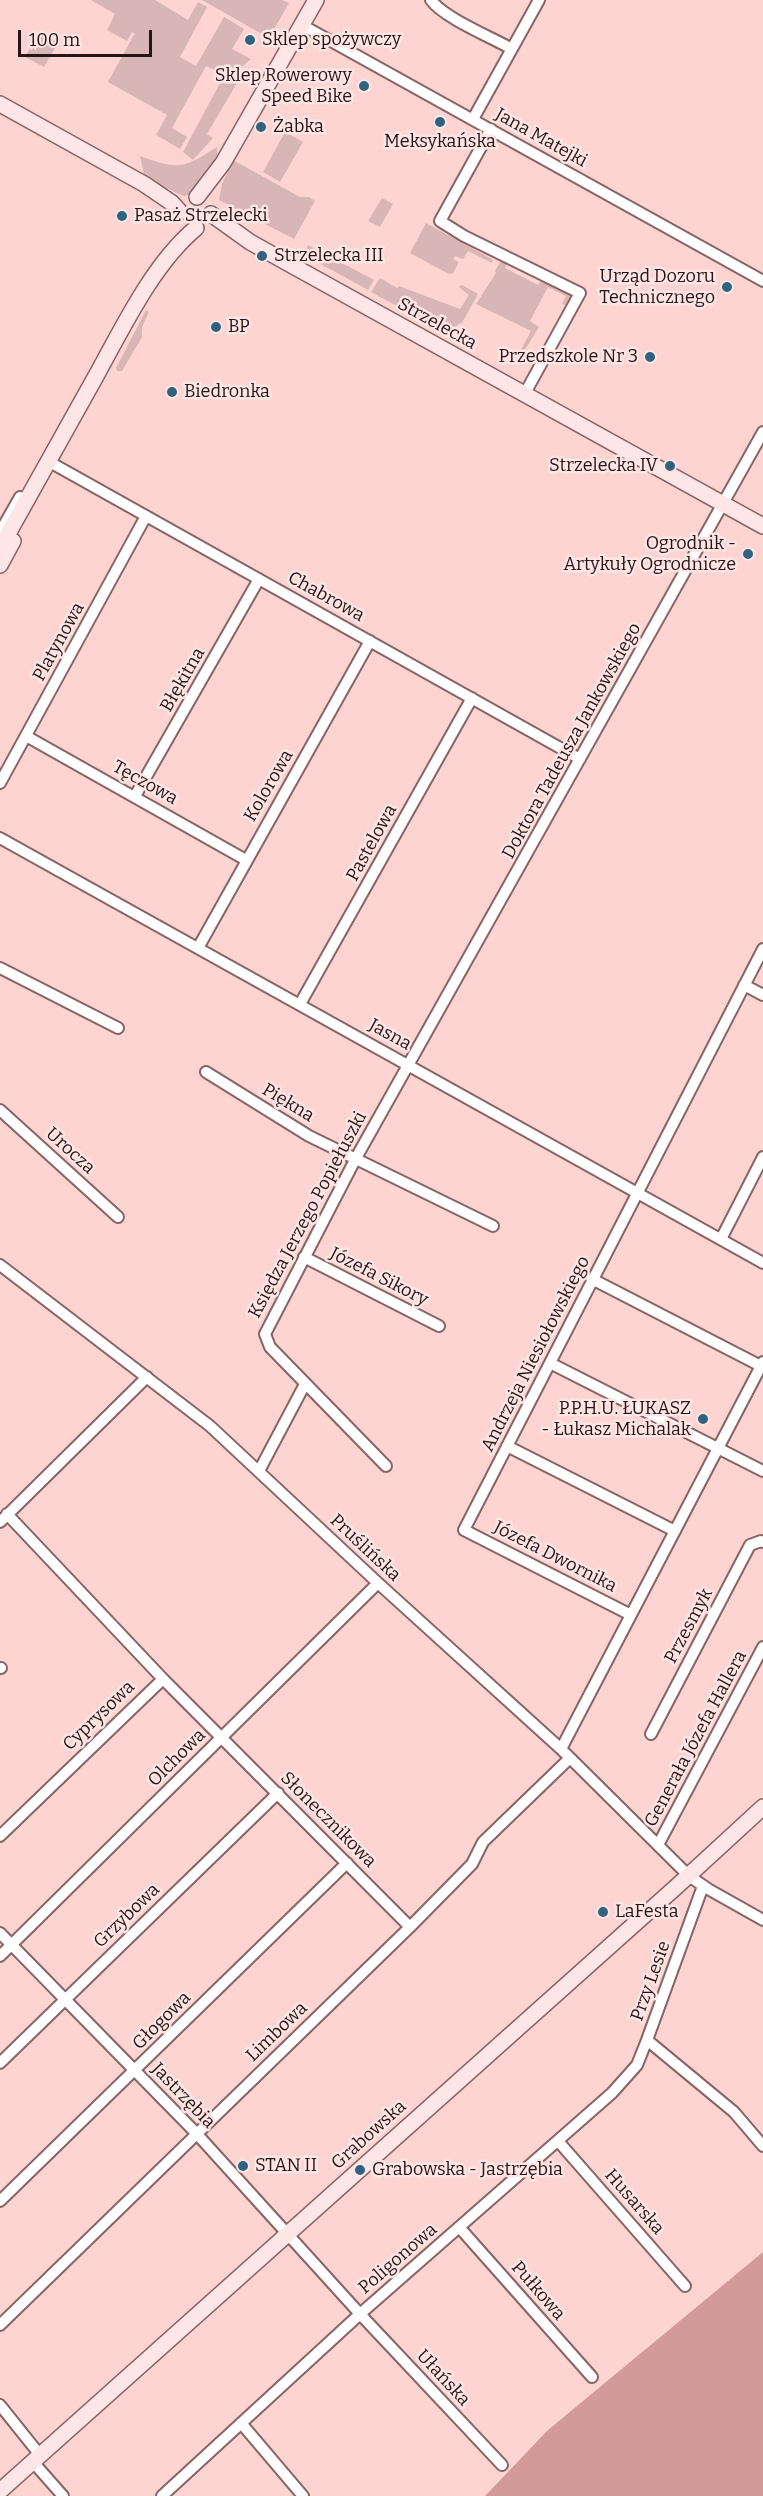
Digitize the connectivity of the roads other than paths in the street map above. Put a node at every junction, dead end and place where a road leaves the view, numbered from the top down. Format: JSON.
{"nodes":[{"id":1,"x":316,"y":0,"type":"edge"},
{"id":2,"x":431,"y":0,"type":"edge"},
{"id":3,"x":539,"y":0,"type":"edge"},
{"id":4,"x":302,"y":25,"type":"junction"},
{"id":5,"x":512,"y":49,"type":"junction"},
{"id":6,"x":0,"y":104,"type":"edge"},
{"id":7,"x":473,"y":119,"type":"junction"},
{"id":8,"x":491,"y":129,"type":"junction"},
{"id":9,"x":196,"y":213,"type":"junction"},
{"id":10,"x":763,"y":281,"type":"edge"},
{"id":11,"x":136,"y":304,"type":"junction"},
{"id":12,"x":524,"y":395,"type":"junction"},
{"id":13,"x":763,"y":432,"type":"edge"},
{"id":14,"x":55,"y":465,"type":"junction"},
{"id":15,"x":723,"y":505,"type":"junction"},
{"id":16,"x":146,"y":516,"type":"junction"},
{"id":17,"x":763,"y":526,"type":"edge"},
{"id":18,"x":0,"y":532,"type":"edge"},
{"id":19,"x":2,"y":555,"type":"edge"},
{"id":20,"x":0,"y":571,"type":"edge"},
{"id":21,"x":259,"y":579,"type":"junction"},
{"id":22,"x":370,"y":641,"type":"junction"},
{"id":23,"x":472,"y":698,"type":"junction"},
{"id":24,"x":26,"y":736,"type":"junction"},
{"id":25,"x":580,"y":759,"type":"junction"},
{"id":26,"x":0,"y":783,"type":"edge"},
{"id":27,"x":135,"y":796,"type":"junction"},
{"id":28,"x":0,"y":838,"type":"edge"},
{"id":29,"x":246,"y":860,"type":"junction"},
{"id":30,"x":198,"y":948,"type":"junction"},
{"id":31,"x":763,"y":949,"type":"edge"},
{"id":32,"x":0,"y":968,"type":"edge"},
{"id":33,"x":744,"y":985,"type":"junction"},
{"id":34,"x":763,"y":995,"type":"edge"},
{"id":35,"x":300,"y":1004,"type":"junction"},
{"id":36,"x":118,"y":1028,"type":"dead end"},
{"id":37,"x":408,"y":1064,"type":"junction"},
{"id":38,"x":206,"y":1072,"type":"dead end"},
{"id":39,"x":0,"y":1110,"type":"edge"},
{"id":40,"x":763,"y":1157,"type":"edge"},
{"id":41,"x":356,"y":1158,"type":"junction"},
{"id":42,"x":636,"y":1193,"type":"junction"},
{"id":43,"x":118,"y":1217,"type":"dead end"},
{"id":44,"x":493,"y":1226,"type":"dead end"},
{"id":45,"x":720,"y":1239,"type":"junction"},
{"id":46,"x":304,"y":1257,"type":"junction"},
{"id":47,"x":763,"y":1263,"type":"edge"},
{"id":48,"x":0,"y":1265,"type":"edge"},
{"id":49,"x":592,"y":1279,"type":"junction"},
{"id":50,"x":439,"y":1326,"type":"dead end"},
{"id":51,"x":550,"y":1363,"type":"junction"},
{"id":52,"x":762,"y":1364,"type":"edge"},
{"id":53,"x":147,"y":1377,"type":"junction"},
{"id":54,"x":305,"y":1384,"type":"junction"},
{"id":55,"x":507,"y":1446,"type":"junction"},
{"id":56,"x":718,"y":1448,"type":"junction"},
{"id":57,"x":386,"y":1466,"type":"dead end"},
{"id":58,"x":259,"y":1471,"type":"junction"},
{"id":59,"x":763,"y":1471,"type":"edge"},
{"id":60,"x":4,"y":1518,"type":"edge"},
{"id":61,"x":464,"y":1530,"type":"joint"},
{"id":62,"x":675,"y":1531,"type":"junction"},
{"id":63,"x":763,"y":1542,"type":"edge"},
{"id":64,"x":378,"y":1583,"type":"junction"},
{"id":65,"x":631,"y":1615,"type":"junction"},
{"id":66,"x":763,"y":1647,"type":"edge"},
{"id":67,"x":163,"y":1679,"type":"junction"},
{"id":68,"x":651,"y":1734,"type":"dead end"},
{"id":69,"x":221,"y":1737,"type":"junction"},
{"id":70,"x":561,"y":1749,"type":"junction"},
{"id":71,"x":570,"y":1758,"type":"junction"},
{"id":72,"x":278,"y":1793,"type":"junction"},
{"id":73,"x":762,"y":1811,"type":"edge"},
{"id":74,"x":0,"y":1836,"type":"edge"},
{"id":75,"x":658,"y":1845,"type":"junction"},
{"id":76,"x":347,"y":1863,"type":"junction"},
{"id":77,"x":689,"y":1876,"type":"junction"},
{"id":78,"x":703,"y":1886,"type":"junction"},
{"id":79,"x":763,"y":1920,"type":"edge"},
{"id":80,"x":411,"y":1927,"type":"junction"},
{"id":81,"x":0,"y":1933,"type":"edge"},
{"id":82,"x":11,"y":1946,"type":"junction"},
{"id":83,"x":0,"y":1956,"type":"edge"},
{"id":84,"x":65,"y":1999,"type":"junction"},
{"id":85,"x":647,"y":2040,"type":"junction"},
{"id":86,"x":0,"y":2062,"type":"edge"},
{"id":87,"x":136,"y":2070,"type":"junction"},
{"id":88,"x":196,"y":2133,"type":"junction"},
{"id":89,"x":558,"y":2141,"type":"junction"},
{"id":90,"x":763,"y":2146,"type":"edge"},
{"id":91,"x":0,"y":2201,"type":"edge"},
{"id":92,"x":459,"y":2227,"type":"junction"},
{"id":93,"x":289,"y":2233,"type":"junction"},
{"id":94,"x":685,"y":2286,"type":"dead end"},
{"id":95,"x":360,"y":2314,"type":"junction"},
{"id":96,"x":0,"y":2325,"type":"edge"},
{"id":97,"x":591,"y":2377,"type":"dead end"},
{"id":98,"x":0,"y":2405,"type":"edge"},
{"id":99,"x":241,"y":2423,"type":"junction"},
{"id":100,"x":37,"y":2458,"type":"junction"},
{"id":101,"x":502,"y":2465,"type":"dead end"},
{"id":102,"x":0,"y":2491,"type":"edge"},
{"id":103,"x":63,"y":2496,"type":"edge"},
{"id":104,"x":162,"y":2496,"type":"edge"},
{"id":105,"x":303,"y":2496,"type":"edge"}],
"edges":[{"from":1,"to":4,"type":"street"},
{"from":2,"to":5,"type":"street"},
{"from":3,"to":5,"type":"street"},
{"from":4,"to":7,"type":"street","name":"Jana Matejki"},
{"from":4,"to":9,"type":"street"},
{"from":5,"to":7,"type":"street"},
{"from":6,"to":9,"type":"street","name":"Strzelecka"},
{"from":7,"to":8,"type":"street","name":"Jana Matejki"},
{"from":8,"to":10,"type":"street","name":"Jana Matejki"},
{"from":8,"to":12,"type":"street"},
{"from":9,"to":11,"type":"street"},
{"from":9,"to":12,"type":"street","name":"Strzelecka"},
{"from":11,"to":14,"type":"street"},
{"from":11,"to":18,"type":"street"},
{"from":11,"to":19,"type":"street"},
{"from":12,"to":15,"type":"street","name":"Strzelecka"},
{"from":13,"to":15,"type":"street","name":"Doktora Tadeusza Jankowskiego"},
{"from":14,"to":16,"type":"street","name":"Chabrowa"},
{"from":14,"to":19,"type":"street"},
{"from":15,"to":17,"type":"street","name":"Strzelecka"},
{"from":15,"to":25,"type":"street","name":"Doktora Tadeusza Jankowskiego"},
{"from":16,"to":21,"type":"street","name":"Chabrowa"},
{"from":16,"to":24,"type":"street","name":"Platynowa"},
{"from":19,"to":20,"type":"street"},
{"from":21,"to":22,"type":"street","name":"Chabrowa"},
{"from":21,"to":27,"type":"street","name":"Błękitna"},
{"from":22,"to":23,"type":"street","name":"Chabrowa"},
{"from":22,"to":29,"type":"street","name":"Kolorowa"},
{"from":23,"to":25,"type":"street","name":"Chabrowa"},
{"from":23,"to":35,"type":"street","name":"Pastelowa"},
{"from":24,"to":26,"type":"street","name":"Platynowa"},
{"from":24,"to":27,"type":"street","name":"Tęczowa"},
{"from":25,"to":37,"type":"street","name":"Doktora Tadeusza Jankowskiego"},
{"from":27,"to":29,"type":"street","name":"Tęczowa"},
{"from":28,"to":30,"type":"street","name":"Jasna"},
{"from":29,"to":30,"type":"street","name":"Kolorowa"},
{"from":30,"to":35,"type":"street","name":"Jasna"},
{"from":31,"to":33,"type":"street","name":"Andrzeja Niesiołowskiego"},
{"from":32,"to":36,"type":"street"},
{"from":33,"to":34,"type":"street"},
{"from":33,"to":42,"type":"street","name":"Andrzeja Niesiołowskiego"},
{"from":35,"to":37,"type":"street","name":"Jasna"},
{"from":37,"to":41,"type":"street","name":"Księdza Jerzego Popiełuszki"},
{"from":37,"to":42,"type":"street","name":"Jasna"},
{"from":38,"to":41,"type":"street","name":"Piękna"},
{"from":39,"to":43,"type":"street","name":"Urocza"},
{"from":40,"to":45,"type":"street"},
{"from":41,"to":44,"type":"street","name":"Piękna"},
{"from":41,"to":46,"type":"street","name":"Księdza Jerzego Popiełuszki"},
{"from":42,"to":45,"type":"street","name":"Jasna"},
{"from":42,"to":49,"type":"street","name":"Andrzeja Niesiołowskiego"},
{"from":45,"to":47,"type":"street","name":"Jasna"},
{"from":46,"to":50,"type":"street","name":"Józefa Sikory"},
{"from":46,"to":54,"type":"street","name":"Księdza Jerzego Popiełuszki"},
{"from":48,"to":53,"type":"street","name":"Pruślińska"},
{"from":49,"to":51,"type":"street","name":"Andrzeja Niesiołowskiego"},
{"from":49,"to":52,"type":"street"},
{"from":51,"to":55,"type":"street","name":"Andrzeja Niesiołowskiego"},
{"from":51,"to":56,"type":"street"},
{"from":52,"to":56,"type":"street"},
{"from":53,"to":58,"type":"street","name":"Pruślińska"},
{"from":53,"to":60,"type":"street"},
{"from":54,"to":57,"type":"street"},
{"from":54,"to":58,"type":"street"},
{"from":55,"to":61,"type":"street","name":"Andrzeja Niesiołowskiego"},
{"from":55,"to":62,"type":"street"},
{"from":56,"to":59,"type":"street"},
{"from":56,"to":62,"type":"street"},
{"from":58,"to":64,"type":"street","name":"Pruślińska"},
{"from":60,"to":67,"type":"street"},
{"from":61,"to":65,"type":"street","name":"Józefa Dwornika"},
{"from":62,"to":65,"type":"street"},
{"from":63,"to":68,"type":"street","name":"Przesmyk"},
{"from":64,"to":69,"type":"street","name":"Olchowa"},
{"from":64,"to":70,"type":"street","name":"Pruślińska"},
{"from":65,"to":70,"type":"street"},
{"from":66,"to":75,"type":"street","name":"Generała Józefa Hallera"},
{"from":67,"to":69,"type":"street","name":"Cyprysowa"},
{"from":67,"to":74,"type":"street","name":"Cyprysowa"},
{"from":69,"to":72,"type":"street","name":"Słonecznikowa"},
{"from":69,"to":82,"type":"street","name":"Olchowa"},
{"from":70,"to":71,"type":"street","name":"Pruślińska"},
{"from":71,"to":75,"type":"street","name":"Pruślińska"},
{"from":71,"to":80,"type":"street","name":"Limbowa"},
{"from":72,"to":76,"type":"street","name":"Słonecznikowa"},
{"from":72,"to":84,"type":"street","name":"Grzybowa"},
{"from":73,"to":77,"type":"street","name":"Grabowska"},
{"from":75,"to":77,"type":"street","name":"Pruślińska"},
{"from":76,"to":80,"type":"street","name":"Słonecznikowa"},
{"from":76,"to":87,"type":"street","name":"Głogowa"},
{"from":77,"to":78,"type":"street","name":"Pruślińska"},
{"from":77,"to":93,"type":"street","name":"Grabowska"},
{"from":78,"to":79,"type":"street","name":"Pruślińska"},
{"from":78,"to":85,"type":"street","name":"Przy Lesie"},
{"from":80,"to":88,"type":"street","name":"Limbowa"},
{"from":81,"to":82,"type":"street","name":"Jastrzębia"},
{"from":82,"to":83,"type":"street","name":"Olchowa"},
{"from":82,"to":84,"type":"street","name":"Jastrzębia"},
{"from":84,"to":86,"type":"street","name":"Grzybowa"},
{"from":84,"to":87,"type":"street","name":"Jastrzębia"},
{"from":85,"to":89,"type":"street","name":"Poligonowa"},
{"from":85,"to":90,"type":"street","name":"Przy Lesie"},
{"from":87,"to":88,"type":"street","name":"Jastrzębia"},
{"from":87,"to":91,"type":"street","name":"Głogowa"},
{"from":88,"to":93,"type":"street","name":"Jastrzębia"},
{"from":88,"to":96,"type":"street","name":"Limbowa"},
{"from":89,"to":92,"type":"street","name":"Poligonowa"},
{"from":89,"to":94,"type":"street","name":"Husarska"},
{"from":92,"to":95,"type":"street","name":"Poligonowa"},
{"from":92,"to":97,"type":"street","name":"Pułkowa"},
{"from":93,"to":95,"type":"street","name":"Jastrzębia"},
{"from":93,"to":100,"type":"street","name":"Grabowska"},
{"from":95,"to":99,"type":"street","name":"Poligonowa"},
{"from":95,"to":101,"type":"street","name":"Ułańska"},
{"from":98,"to":100,"type":"street"},
{"from":99,"to":104,"type":"street","name":"Poligonowa"},
{"from":99,"to":105,"type":"street"},
{"from":100,"to":102,"type":"street","name":"Grabowska"},
{"from":100,"to":103,"type":"street"}]}
